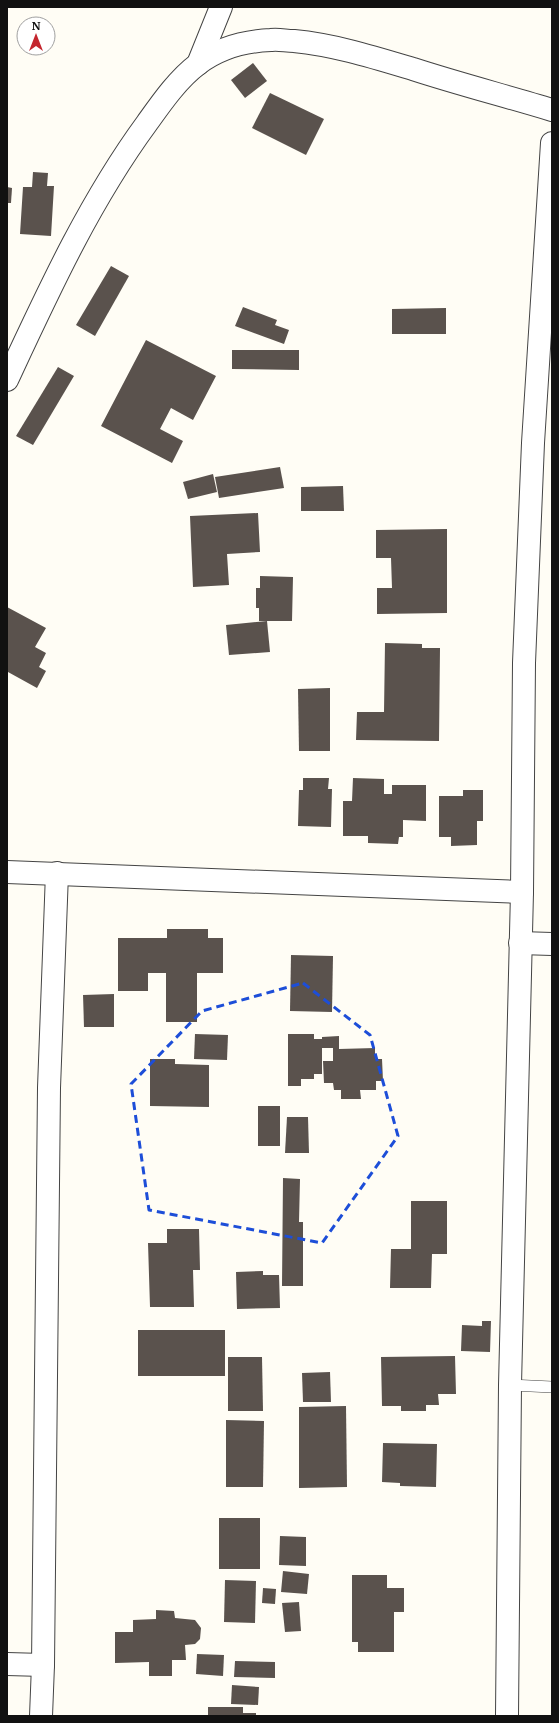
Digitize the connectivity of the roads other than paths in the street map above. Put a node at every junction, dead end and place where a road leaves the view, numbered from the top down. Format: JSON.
{"nodes":[{"id":1,"x":221,"y":7,"type":"edge"},
{"id":2,"x":198,"y":64,"type":"junction"},
{"id":3,"x":552,"y":110,"type":"edge"},
{"id":4,"x":552,"y":143,"type":"edge"},
{"id":5,"x":7,"y":380,"type":"edge"},
{"id":6,"x":7,"y":872,"type":"edge"},
{"id":7,"x":57,"y":873,"type":"junction"},
{"id":8,"x":522,"y":892,"type":"junction"},
{"id":9,"x":520,"y":943,"type":"junction"},
{"id":10,"x":552,"y":944,"type":"edge"},
{"id":11,"x":510,"y":1384,"type":"junction"},
{"id":12,"x":552,"y":1387,"type":"edge"},
{"id":13,"x":7,"y":1664,"type":"edge"},
{"id":14,"x":43,"y":1666,"type":"junction"},
{"id":15,"x":41,"y":1716,"type":"edge"},
{"id":16,"x":507,"y":1716,"type":"edge"}],
"edges":[{"from":1,"to":2,"type":"street"},
{"from":2,"to":3,"type":"street"},
{"from":2,"to":5,"type":"street"},
{"from":4,"to":8,"type":"street"},
{"from":6,"to":7,"type":"street"},
{"from":7,"to":8,"type":"street"},
{"from":7,"to":14,"type":"street"},
{"from":8,"to":9,"type":"street"},
{"from":9,"to":10,"type":"street"},
{"from":9,"to":11,"type":"street"},
{"from":11,"to":12,"type":"lane"},
{"from":11,"to":16,"type":"street"},
{"from":13,"to":14,"type":"street"},
{"from":14,"to":15,"type":"street"}]}
